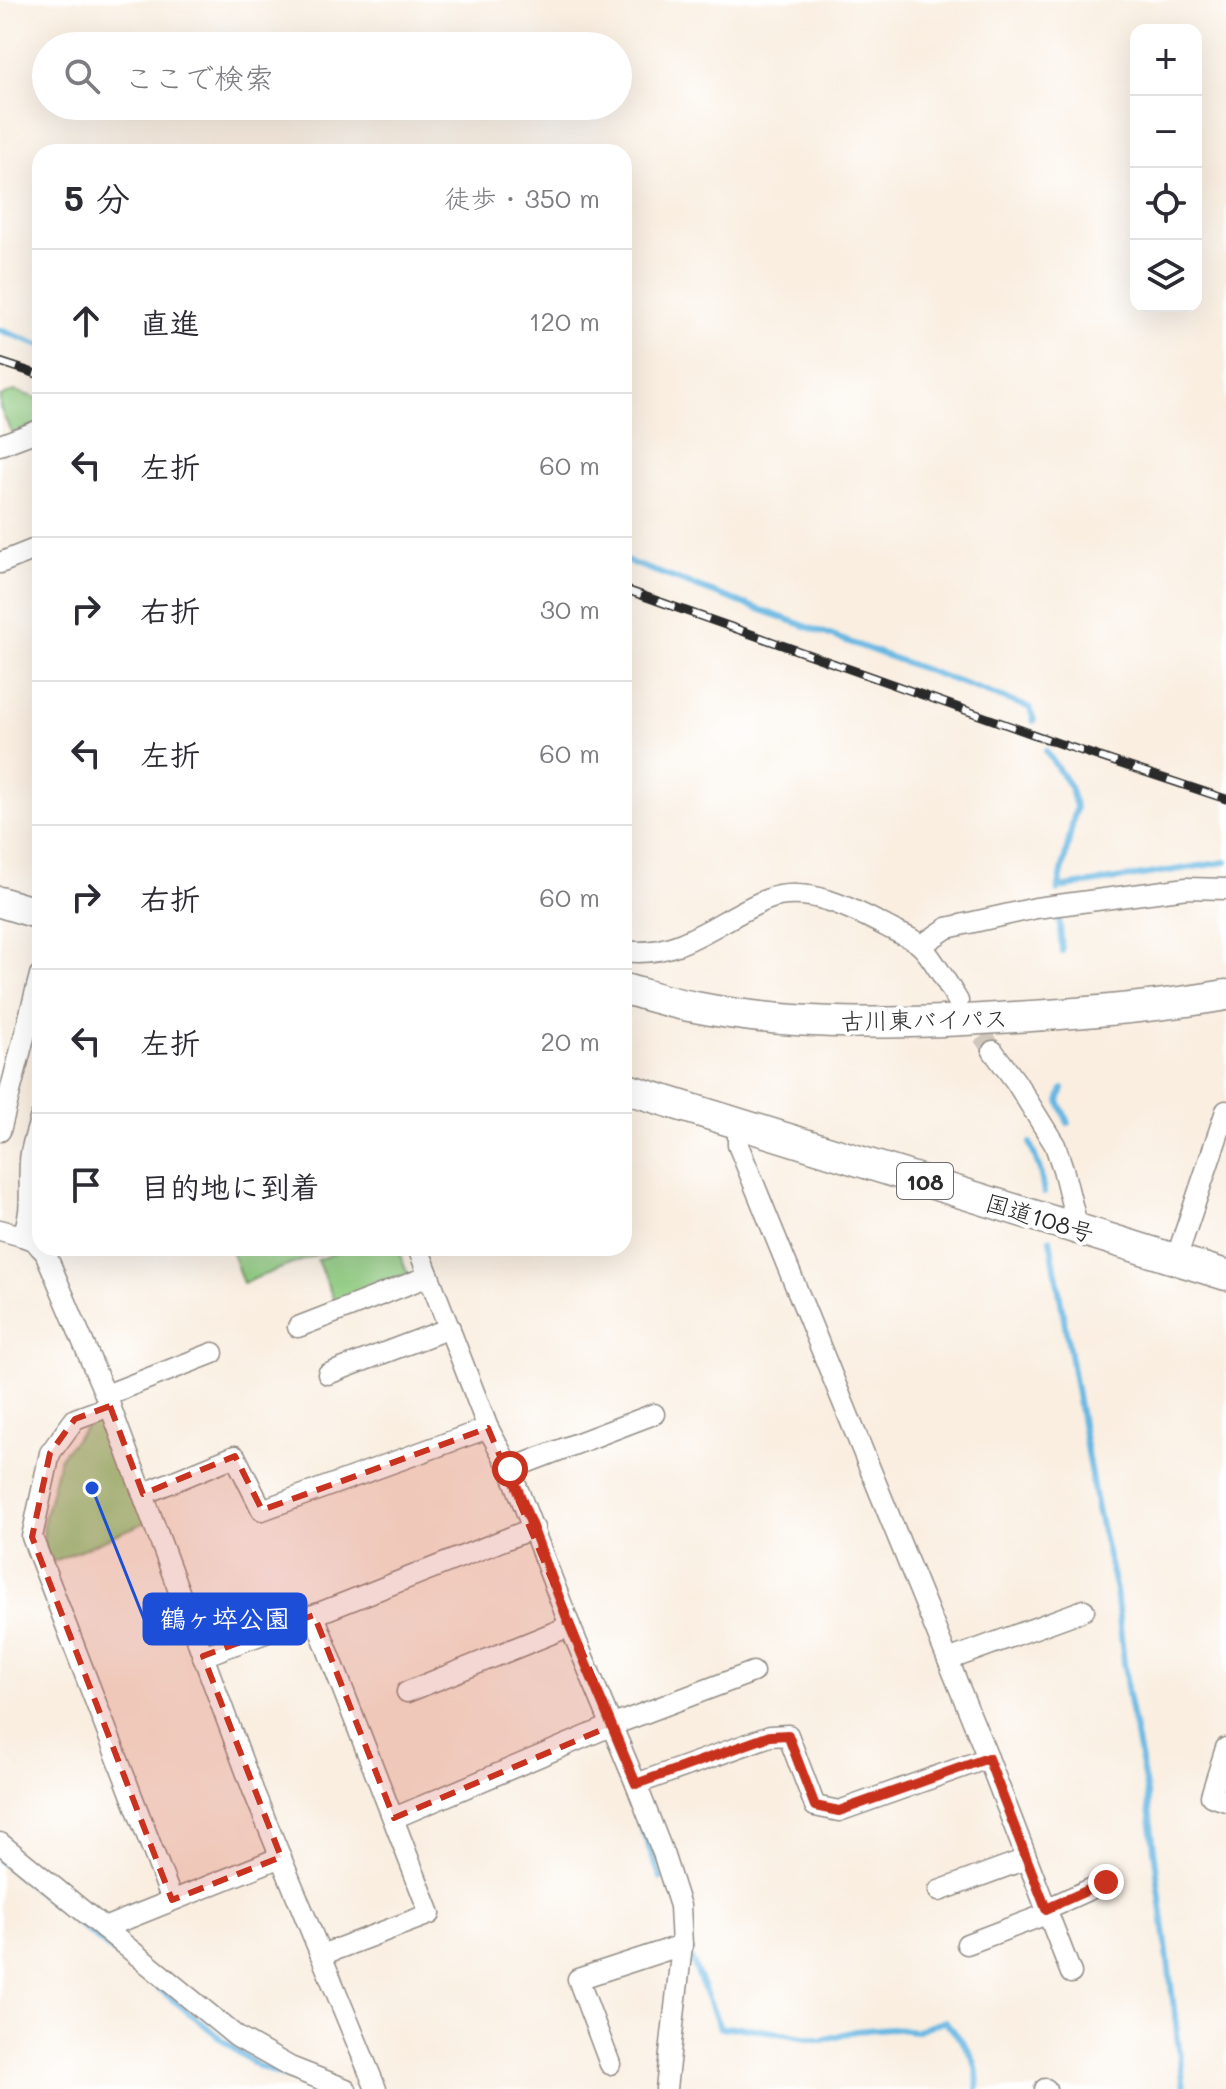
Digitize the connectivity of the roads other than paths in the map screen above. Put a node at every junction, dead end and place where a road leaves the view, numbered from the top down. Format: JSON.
{"nodes":[{"id":1,"x":32,"y":433,"type":"edge"},
{"id":2,"x":0,"y":445,"type":"edge"},
{"id":3,"x":32,"y":550,"type":"edge"},
{"id":4,"x":0,"y":563,"type":"edge"},
{"id":5,"x":1226,"y":889,"type":"edge"},
{"id":6,"x":0,"y":902,"type":"edge"},
{"id":7,"x":32,"y":912,"type":"edge"},
{"id":8,"x":922,"y":945,"type":"junction"},
{"id":9,"x":632,"y":952,"type":"edge"},
{"id":10,"x":632,"y":991,"type":"edge"},
{"id":11,"x":1226,"y":995,"type":"edge"},
{"id":12,"x":958,"y":1001,"type":"tunnel mouth"},
{"id":13,"x":32,"y":1006,"type":"edge"},
{"id":14,"x":993,"y":1051,"type":"tunnel mouth"},
{"id":15,"x":632,"y":1090,"type":"edge"},
{"id":16,"x":1226,"y":1111,"type":"edge"},
{"id":17,"x":738,"y":1123,"type":"junction"},
{"id":18,"x":0,"y":1131,"type":"edge"},
{"id":19,"x":32,"y":1152,"type":"edge"},
{"id":20,"x":1078,"y":1229,"type":"junction"},
{"id":21,"x":0,"y":1230,"type":"edge"},
{"id":22,"x":32,"y":1235,"type":"edge"},
{"id":23,"x":32,"y":1243,"type":"edge"},
{"id":24,"x":47,"y":1256,"type":"edge"},
{"id":25,"x":419,"y":1256,"type":"edge"},
{"id":26,"x":1176,"y":1259,"type":"junction"},
{"id":27,"x":1226,"y":1275,"type":"edge"},
{"id":28,"x":421,"y":1279,"type":"junction"},
{"id":29,"x":298,"y":1327,"type":"dead end"},
{"id":30,"x":441,"y":1331,"type":"junction"},
{"id":31,"x":213,"y":1353,"type":"dead end"},
{"id":32,"x":328,"y":1374,"type":"dead end"},
{"id":33,"x":108,"y":1401,"type":"junction"},
{"id":34,"x":654,"y":1414,"type":"dead end"},
{"id":35,"x":478,"y":1432,"type":"junction"},
{"id":36,"x":510,"y":1469,"type":"junction"},
{"id":37,"x":143,"y":1494,"type":"junction"},
{"id":38,"x":524,"y":1532,"type":"junction"},
{"id":39,"x":1084,"y":1610,"type":"dead end"},
{"id":40,"x":314,"y":1615,"type":"junction"},
{"id":41,"x":562,"y":1629,"type":"junction"},
{"id":42,"x":203,"y":1656,"type":"junction"},
{"id":43,"x":948,"y":1660,"type":"junction"},
{"id":44,"x":753,"y":1672,"type":"dead end"},
{"id":45,"x":407,"y":1692,"type":"dead end"},
{"id":46,"x":602,"y":1729,"type":"junction"},
{"id":47,"x":1226,"y":1748,"type":"edge"},
{"id":48,"x":988,"y":1758,"type":"junction"},
{"id":49,"x":636,"y":1784,"type":"junction"},
{"id":50,"x":1226,"y":1801,"type":"edge"},
{"id":51,"x":394,"y":1818,"type":"junction"},
{"id":52,"x":0,"y":1843,"type":"edge"},
{"id":53,"x":281,"y":1857,"type":"junction"},
{"id":54,"x":1026,"y":1859,"type":"junction"},
{"id":55,"x":1106,"y":1882,"type":"dead end"},
{"id":56,"x":939,"y":1891,"type":"dead end"},
{"id":57,"x":172,"y":1900,"type":"junction"},
{"id":58,"x":1046,"y":1911,"type":"junction"},
{"id":59,"x":104,"y":1928,"type":"junction"},
{"id":60,"x":967,"y":1944,"type":"dead end"},
{"id":61,"x":682,"y":1945,"type":"junction"},
{"id":62,"x":321,"y":1955,"type":"junction"},
{"id":63,"x":1071,"y":1973,"type":"dead end"},
{"id":64,"x":610,"y":2064,"type":"dead end"},
{"id":65,"x":346,"y":2089,"type":"edge"},
{"id":66,"x":376,"y":2089,"type":"edge"},
{"id":67,"x":666,"y":2089,"type":"edge"}],
"edges":[{"from":1,"to":2,"type":"street"},
{"from":3,"to":4,"type":"street"},
{"from":5,"to":8,"type":"street"},
{"from":6,"to":7,"type":"highway"},
{"from":8,"to":9,"type":"street"},
{"from":8,"to":12,"type":"street"},
{"from":10,"to":11,"type":"highway","name":"古川東バイパス"},
{"from":13,"to":18,"type":"street"},
{"from":14,"to":20,"type":"street"},
{"from":15,"to":17,"type":"highway","name":"国道108号","number":"108"},
{"from":16,"to":26,"type":"street"},
{"from":17,"to":20,"type":"highway","name":"国道108号","number":"108"},
{"from":17,"to":43,"type":"street"},
{"from":19,"to":22,"type":"street"},
{"from":20,"to":26,"type":"highway","name":"国道108号","number":"108"},
{"from":21,"to":23,"type":"street"},
{"from":24,"to":33,"type":"street"},
{"from":25,"to":28,"type":"street"},
{"from":26,"to":27,"type":"highway","name":"国道108号","number":"108"},
{"from":28,"to":29,"type":"street"},
{"from":28,"to":30,"type":"street"},
{"from":30,"to":32,"type":"street"},
{"from":30,"to":35,"type":"street"},
{"from":31,"to":33,"type":"street"},
{"from":33,"to":37,"type":"street"},
{"from":33,"to":57,"type":"street"},
{"from":34,"to":36,"type":"street"},
{"from":35,"to":36,"type":"street"},
{"from":35,"to":37,"type":"street"},
{"from":36,"to":38,"type":"street"},
{"from":37,"to":42,"type":"street"},
{"from":38,"to":40,"type":"street"},
{"from":38,"to":41,"type":"street"},
{"from":39,"to":43,"type":"street"},
{"from":40,"to":42,"type":"street"},
{"from":40,"to":51,"type":"street"},
{"from":41,"to":45,"type":"street"},
{"from":41,"to":46,"type":"street"},
{"from":42,"to":53,"type":"street"},
{"from":43,"to":48,"type":"street"},
{"from":44,"to":46,"type":"street"},
{"from":46,"to":49,"type":"street"},
{"from":46,"to":51,"type":"street"},
{"from":47,"to":50,"type":"street"},
{"from":48,"to":49,"type":"street"},
{"from":48,"to":54,"type":"street"},
{"from":49,"to":61,"type":"street"},
{"from":51,"to":62,"type":"street"},
{"from":52,"to":59,"type":"street"},
{"from":53,"to":57,"type":"street"},
{"from":53,"to":62,"type":"street"},
{"from":54,"to":56,"type":"street"},
{"from":54,"to":58,"type":"street"},
{"from":55,"to":58,"type":"street"},
{"from":57,"to":59,"type":"street"},
{"from":58,"to":60,"type":"street"},
{"from":58,"to":63,"type":"street"},
{"from":59,"to":65,"type":"street"},
{"from":61,"to":64,"type":"street"},
{"from":61,"to":67,"type":"street"},
{"from":62,"to":66,"type":"street"}]}
